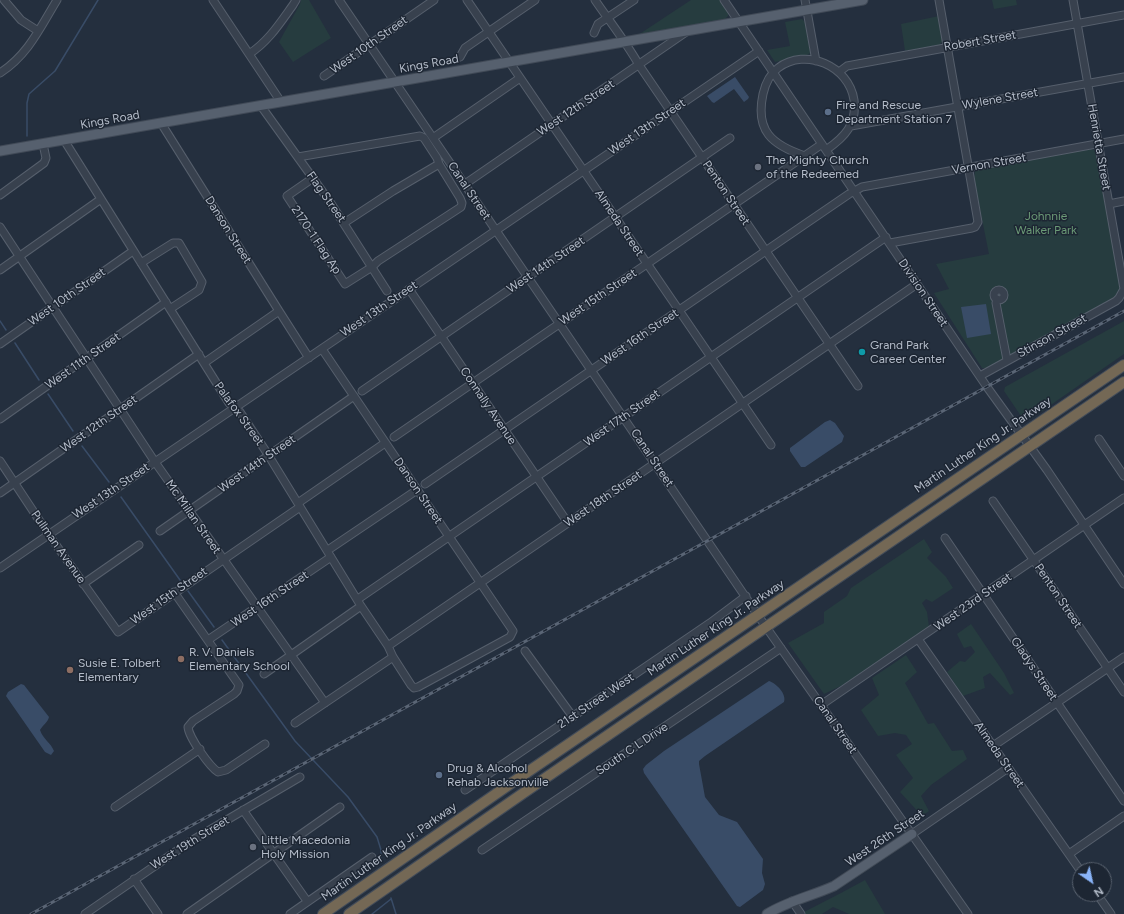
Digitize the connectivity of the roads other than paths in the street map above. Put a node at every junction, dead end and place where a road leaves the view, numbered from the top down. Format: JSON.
{"nodes":[{"id":1,"x":4,"y":0,"type":"edge"},
{"id":2,"x":57,"y":0,"type":"edge"},
{"id":3,"x":213,"y":0,"type":"edge"},
{"id":4,"x":296,"y":0,"type":"edge"},
{"id":5,"x":340,"y":0,"type":"edge"},
{"id":6,"x":434,"y":0,"type":"edge"},
{"id":7,"x":467,"y":0,"type":"edge"},
{"id":8,"x":535,"y":0,"type":"edge"},
{"id":9,"x":595,"y":0,"type":"edge"},
{"id":10,"x":634,"y":0,"type":"edge"},
{"id":11,"x":724,"y":0,"type":"edge"},
{"id":12,"x":805,"y":0,"type":"edge"},
{"id":13,"x":863,"y":0,"type":"edge"},
{"id":14,"x":939,"y":0,"type":"edge"},
{"id":15,"x":1073,"y":0,"type":"edge"},
{"id":16,"x":807,"y":10,"type":"junction"},
{"id":17,"x":1124,"y":15,"type":"edge"},
{"id":18,"x":607,"y":18,"type":"junction"},
{"id":19,"x":739,"y":22,"type":"junction"},
{"id":20,"x":1077,"y":24,"type":"junction"},
{"id":21,"x":38,"y":31,"type":"junction"},
{"id":22,"x":488,"y":32,"type":"junction"},
{"id":23,"x":686,"y":32,"type":"junction"},
{"id":24,"x":594,"y":33,"type":"dead end"},
{"id":25,"x":625,"y":42,"type":"junction"},
{"id":26,"x":370,"y":44,"type":"junction"},
{"id":27,"x":948,"y":47,"type":"junction"},
{"id":28,"x":759,"y":51,"type":"junction"},
{"id":29,"x":249,"y":55,"type":"junction"},
{"id":30,"x":460,"y":57,"type":"dead end"},
{"id":31,"x":816,"y":61,"type":"junction"},
{"id":32,"x":510,"y":62,"type":"junction"},
{"id":33,"x":639,"y":65,"type":"junction"},
{"id":34,"x":773,"y":72,"type":"junction"},
{"id":35,"x":839,"y":72,"type":"junction"},
{"id":36,"x":0,"y":73,"type":"edge"},
{"id":37,"x":324,"y":76,"type":"dead end"},
{"id":38,"x":1124,"y":77,"type":"edge"},
{"id":39,"x":520,"y":78,"type":"junction"},
{"id":40,"x":395,"y":82,"type":"junction"},
{"id":41,"x":1087,"y":84,"type":"junction"},
{"id":42,"x":281,"y":102,"type":"junction"},
{"id":43,"x":261,"y":106,"type":"junction"},
{"id":44,"x":958,"y":107,"type":"junction"},
{"id":45,"x":671,"y":112,"type":"junction"},
{"id":46,"x":161,"y":123,"type":"junction"},
{"id":47,"x":552,"y":125,"type":"junction"},
{"id":48,"x":851,"y":126,"type":"junction"},
{"id":49,"x":433,"y":138,"type":"junction"},
{"id":50,"x":730,"y":138,"type":"dead end"},
{"id":51,"x":64,"y":140,"type":"junction"},
{"id":52,"x":1124,"y":140,"type":"edge"},
{"id":53,"x":43,"y":144,"type":"junction"},
{"id":54,"x":1098,"y":144,"type":"junction"},
{"id":55,"x":824,"y":147,"type":"junction"},
{"id":56,"x":0,"y":151,"type":"edge"},
{"id":57,"x":804,"y":156,"type":"junction"},
{"id":58,"x":298,"y":157,"type":"junction"},
{"id":59,"x":703,"y":158,"type":"junction"},
{"id":60,"x":439,"y":164,"type":"junction"},
{"id":61,"x":969,"y":167,"type":"junction"},
{"id":62,"x":584,"y":171,"type":"junction"},
{"id":63,"x":313,"y":178,"type":"junction"},
{"id":64,"x":465,"y":184,"type":"junction"},
{"id":65,"x":854,"y":191,"type":"junction"},
{"id":66,"x":0,"y":195,"type":"edge"},
{"id":67,"x":101,"y":199,"type":"junction"},
{"id":68,"x":1124,"y":201,"type":"edge"},
{"id":69,"x":734,"y":204,"type":"junction"},
{"id":70,"x":1109,"y":204,"type":"junction"},
{"id":71,"x":615,"y":218,"type":"junction"},
{"id":72,"x":344,"y":223,"type":"junction"},
{"id":73,"x":0,"y":227,"type":"edge"},
{"id":74,"x":496,"y":230,"type":"junction"},
{"id":75,"x":888,"y":240,"type":"junction"},
{"id":76,"x":133,"y":251,"type":"junction"},
{"id":77,"x":766,"y":251,"type":"junction"},
{"id":78,"x":19,"y":256,"type":"junction"},
{"id":79,"x":141,"y":263,"type":"junction"},
{"id":80,"x":647,"y":264,"type":"junction"},
{"id":81,"x":372,"y":266,"type":"junction"},
{"id":82,"x":0,"y":270,"type":"edge"},
{"id":83,"x":528,"y":277,"type":"junction"},
{"id":84,"x":917,"y":284,"type":"junction"},
{"id":85,"x":409,"y":289,"type":"junction"},
{"id":86,"x":387,"y":292,"type":"dead end"},
{"id":87,"x":1122,"y":294,"type":"joint"},
{"id":88,"x":798,"y":298,"type":"junction"},
{"id":89,"x":997,"y":299,"type":"dead end"},
{"id":90,"x":168,"y":306,"type":"junction"},
{"id":91,"x":53,"y":307,"type":"junction"},
{"id":92,"x":279,"y":311,"type":"junction"},
{"id":93,"x":679,"y":311,"type":"junction"},
{"id":94,"x":560,"y":324,"type":"junction"},
{"id":95,"x":441,"y":337,"type":"junction"},
{"id":96,"x":0,"y":344,"type":"edge"},
{"id":97,"x":829,"y":344,"type":"junction"},
{"id":98,"x":322,"y":349,"type":"junction"},
{"id":99,"x":198,"y":354,"type":"junction"},
{"id":100,"x":710,"y":357,"type":"junction"},
{"id":101,"x":86,"y":358,"type":"junction"},
{"id":102,"x":309,"y":358,"type":"junction"},
{"id":103,"x":1008,"y":360,"type":"junction"},
{"id":104,"x":204,"y":362,"type":"junction"},
{"id":105,"x":1124,"y":365,"type":"edge"},
{"id":106,"x":591,"y":370,"type":"junction"},
{"id":107,"x":980,"y":376,"type":"junction"},
{"id":108,"x":1124,"y":382,"type":"edge"},
{"id":109,"x":473,"y":383,"type":"junction"},
{"id":110,"x":858,"y":386,"type":"dead end"},
{"id":111,"x":362,"y":391,"type":"dead end"},
{"id":112,"x":354,"y":396,"type":"junction"},
{"id":113,"x":742,"y":404,"type":"junction"},
{"id":114,"x":235,"y":408,"type":"junction"},
{"id":115,"x":120,"y":409,"type":"junction"},
{"id":116,"x":623,"y":417,"type":"junction"},
{"id":117,"x":0,"y":419,"type":"edge"},
{"id":118,"x":505,"y":430,"type":"junction"},
{"id":119,"x":1021,"y":434,"type":"junction"},
{"id":120,"x":394,"y":437,"type":"dead end"},
{"id":121,"x":1099,"y":439,"type":"dead end"},
{"id":122,"x":385,"y":443,"type":"junction"},
{"id":123,"x":771,"y":445,"type":"dead end"},
{"id":124,"x":1030,"y":447,"type":"junction"},
{"id":125,"x":269,"y":456,"type":"junction"},
{"id":126,"x":0,"y":461,"type":"edge"},
{"id":127,"x":155,"y":462,"type":"junction"},
{"id":128,"x":655,"y":463,"type":"junction"},
{"id":129,"x":536,"y":476,"type":"junction"},
{"id":130,"x":1124,"y":476,"type":"edge"},
{"id":131,"x":15,"y":483,"type":"junction"},
{"id":132,"x":425,"y":484,"type":"dead end"},
{"id":133,"x":418,"y":490,"type":"junction"},
{"id":134,"x":0,"y":493,"type":"edge"},
{"id":135,"x":1124,"y":498,"type":"edge"},
{"id":136,"x":993,"y":501,"type":"dead end"},
{"id":137,"x":299,"y":505,"type":"junction"},
{"id":138,"x":189,"y":511,"type":"junction"},
{"id":139,"x":568,"y":523,"type":"junction"},
{"id":140,"x":1084,"y":525,"type":"junction"},
{"id":141,"x":160,"y":531,"type":"dead end"},
{"id":142,"x":49,"y":535,"type":"junction"},
{"id":143,"x":449,"y":536,"type":"junction"},
{"id":144,"x":945,"y":538,"type":"dead end"},
{"id":145,"x":139,"y":545,"type":"dead end"},
{"id":146,"x":329,"y":554,"type":"junction"},
{"id":147,"x":223,"y":559,"type":"junction"},
{"id":148,"x":1034,"y":560,"type":"junction"},
{"id":149,"x":0,"y":568,"type":"edge"},
{"id":150,"x":481,"y":582,"type":"junction"},
{"id":151,"x":83,"y":584,"type":"junction"},
{"id":152,"x":1124,"y":584,"type":"edge"},
{"id":153,"x":174,"y":592,"type":"junction"},
{"id":154,"x":983,"y":594,"type":"junction"},
{"id":155,"x":746,"y":596,"type":"junction"},
{"id":156,"x":358,"y":599,"type":"junction"},
{"id":157,"x":362,"y":606,"type":"junction"},
{"id":158,"x":257,"y":607,"type":"junction"},
{"id":159,"x":758,"y":614,"type":"junction"},
{"id":160,"x":766,"y":627,"type":"junction"},
{"id":161,"x":118,"y":632,"type":"joint"},
{"id":162,"x":918,"y":639,"type":"junction"},
{"id":163,"x":208,"y":640,"type":"junction"},
{"id":164,"x":388,"y":646,"type":"junction"},
{"id":165,"x":781,"y":648,"type":"junction"},
{"id":166,"x":525,"y":651,"type":"dead end"},
{"id":167,"x":291,"y":655,"type":"junction"},
{"id":168,"x":393,"y":657,"type":"junction"},
{"id":169,"x":1124,"y":657,"type":"edge"},
{"id":170,"x":1108,"y":668,"type":"junction"},
{"id":171,"x":264,"y":674,"type":"dead end"},
{"id":172,"x":414,"y":688,"type":"joint"},
{"id":173,"x":1124,"y":692,"type":"edge"},
{"id":174,"x":325,"y":703,"type":"junction"},
{"id":175,"x":1058,"y":703,"type":"junction"},
{"id":176,"x":821,"y":706,"type":"junction"},
{"id":177,"x":573,"y":717,"type":"junction"},
{"id":178,"x":295,"y":723,"type":"dead end"},
{"id":179,"x":265,"y":744,"type":"dead end"},
{"id":180,"x":993,"y":746,"type":"junction"},
{"id":181,"x":200,"y":749,"type":"junction"},
{"id":182,"x":1008,"y":768,"type":"junction"},
{"id":183,"x":300,"y":777,"type":"dead end"},
{"id":184,"x":465,"y":790,"type":"dead end"},
{"id":185,"x":1124,"y":801,"type":"edge"},
{"id":186,"x":115,"y":807,"type":"dead end"},
{"id":187,"x":340,"y":807,"type":"dead end"},
{"id":188,"x":243,"y":810,"type":"junction"},
{"id":189,"x":1124,"y":816,"type":"edge"},
{"id":190,"x":912,"y":834,"type":"junction"},
{"id":191,"x":482,"y":850,"type":"dead end"},
{"id":192,"x":274,"y":854,"type":"junction"},
{"id":193,"x":1069,"y":854,"type":"junction"},
{"id":194,"x":372,"y":857,"type":"dead end"},
{"id":195,"x":1074,"y":862,"type":"edge"},
{"id":196,"x":134,"y":879,"type":"junction"},
{"id":197,"x":792,"y":901,"type":"junction"},
{"id":198,"x":307,"y":902,"type":"junction"},
{"id":199,"x":1103,"y":902,"type":"edge"},
{"id":200,"x":84,"y":914,"type":"edge"},
{"id":201,"x":158,"y":914,"type":"edge"},
{"id":202,"x":187,"y":914,"type":"edge"},
{"id":203,"x":290,"y":914,"type":"edge"},
{"id":204,"x":323,"y":914,"type":"edge"},
{"id":205,"x":349,"y":914,"type":"edge"},
{"id":206,"x":767,"y":914,"type":"edge"},
{"id":207,"x":801,"y":914,"type":"edge"},
{"id":208,"x":968,"y":914,"type":"edge"},
{"id":209,"x":1111,"y":914,"type":"edge"}],
"edges":[{"from":1,"to":21,"type":"street"},
{"from":2,"to":21,"type":"street"},
{"from":3,"to":29,"type":"street"},
{"from":4,"to":29,"type":"street"},
{"from":5,"to":26,"type":"street","name":"Canal Street"},
{"from":6,"to":26,"type":"street","name":"West 10th Street"},
{"from":7,"to":22,"type":"street","name":"Almeda Street"},
{"from":8,"to":22,"type":"street"},
{"from":9,"to":18,"type":"street","name":"Penton Street"},
{"from":10,"to":18,"type":"street"},
{"from":11,"to":19,"type":"street","name":"Division Street"},
{"from":12,"to":16,"type":"street"},
{"from":13,"to":16,"type":"main road","name":"Kings Road"},
{"from":14,"to":27,"type":"street"},
{"from":15,"to":20,"type":"street","name":"Henrietta Street"},
{"from":16,"to":19,"type":"main road","name":"Kings Road"},
{"from":16,"to":31,"type":"street"},
{"from":17,"to":20,"type":"street","name":"Robert Street"},
{"from":18,"to":24,"type":"street"},
{"from":18,"to":25,"type":"street","name":"Penton Street"},
{"from":19,"to":23,"type":"main road","name":"Kings Road"},
{"from":19,"to":28,"type":"street","name":"Division Street"},
{"from":20,"to":27,"type":"street","name":"Robert Street"},
{"from":20,"to":41,"type":"street","name":"Henrietta Street"},
{"from":21,"to":36,"type":"street"},
{"from":22,"to":30,"type":"street"},
{"from":22,"to":32,"type":"street","name":"Almeda Street"},
{"from":23,"to":25,"type":"main road","name":"Kings Road"},
{"from":23,"to":33,"type":"street","name":"West 12th Street"},
{"from":25,"to":32,"type":"main road","name":"Kings Road"},
{"from":25,"to":33,"type":"street","name":"Penton Street"},
{"from":26,"to":37,"type":"street","name":"West 10th Street"},
{"from":26,"to":40,"type":"street","name":"Canal Street"},
{"from":27,"to":35,"type":"street","name":"Robert Street"},
{"from":27,"to":44,"type":"street"},
{"from":28,"to":34,"type":"street","name":"Division Street"},
{"from":28,"to":45,"type":"street","name":"West 13th Street"},
{"from":29,"to":42,"type":"street"},
{"from":31,"to":34,"type":"street"},
{"from":31,"to":35,"type":"street"},
{"from":32,"to":39,"type":"street","name":"Almeda Street"},
{"from":32,"to":40,"type":"main road","name":"Kings Road"},
{"from":33,"to":45,"type":"street","name":"Penton Street"},
{"from":33,"to":47,"type":"street","name":"West 12th Street"},
{"from":34,"to":55,"type":"street","name":"Division Street"},
{"from":34,"to":57,"type":"street"},
{"from":35,"to":48,"type":"street"},
{"from":38,"to":41,"type":"street","name":"Wylene Street"},
{"from":39,"to":47,"type":"street","name":"Almeda Street"},
{"from":39,"to":49,"type":"street"},
{"from":40,"to":42,"type":"main road","name":"Kings Road"},
{"from":40,"to":49,"type":"street","name":"Canal Street"},
{"from":41,"to":44,"type":"street","name":"Wylene Street"},
{"from":41,"to":54,"type":"street","name":"Henrietta Street"},
{"from":42,"to":43,"type":"main road","name":"Kings Road"},
{"from":43,"to":46,"type":"main road","name":"Kings Road"},
{"from":43,"to":58,"type":"street","name":"Flag Street"},
{"from":44,"to":48,"type":"street","name":"Wylene Street"},
{"from":44,"to":61,"type":"street"},
{"from":45,"to":59,"type":"street","name":"Penton Street"},
{"from":45,"to":62,"type":"street","name":"West 13th Street"},
{"from":46,"to":51,"type":"main road","name":"Kings Road"},
{"from":46,"to":92,"type":"street","name":"Danson Street"},
{"from":47,"to":62,"type":"street","name":"Almeda Street"},
{"from":47,"to":64,"type":"street","name":"West 12th Street"},
{"from":48,"to":55,"type":"street","name":"West 15th Street"},
{"from":49,"to":64,"type":"street","name":"Canal Street"},
{"from":50,"to":59,"type":"street","name":"West 14th Street"},
{"from":51,"to":53,"type":"main road","name":"Kings Road"},
{"from":51,"to":67,"type":"street","name":"Palafox Street"},
{"from":52,"to":54,"type":"street","name":"Vernon Street"},
{"from":53,"to":56,"type":"main road","name":"Kings Road"},
{"from":53,"to":66,"type":"street"},
{"from":54,"to":61,"type":"street","name":"Vernon Street"},
{"from":54,"to":70,"type":"street","name":"Henrietta Street"},
{"from":55,"to":57,"type":"street","name":"West 15th Street"},
{"from":55,"to":65,"type":"street","name":"Division Street"},
{"from":57,"to":69,"type":"street","name":"West 15th Street"},
{"from":58,"to":60,"type":"street"},
{"from":58,"to":63,"type":"street","name":"Flag Street"},
{"from":59,"to":69,"type":"street","name":"Penton Street"},
{"from":59,"to":71,"type":"street","name":"West 14th Street"},
{"from":60,"to":72,"type":"street"},
{"from":60,"to":81,"type":"street"},
{"from":61,"to":65,"type":"street","name":"Vernon Street"},
{"from":61,"to":75,"type":"street"},
{"from":62,"to":71,"type":"street","name":"Almeda Street"},
{"from":62,"to":74,"type":"street","name":"West 13th Street"},
{"from":63,"to":72,"type":"street","name":"Flag Street"},
{"from":63,"to":81,"type":"street","name":"2170-1 Flag Ap"},
{"from":64,"to":74,"type":"street","name":"Canal Street"},
{"from":65,"to":75,"type":"street","name":"Division Street"},
{"from":65,"to":77,"type":"street","name":"West 16th Street"},
{"from":67,"to":76,"type":"street","name":"Palafox Street"},
{"from":67,"to":78,"type":"street"},
{"from":68,"to":70,"type":"street"},
{"from":69,"to":77,"type":"street","name":"Penton Street"},
{"from":69,"to":80,"type":"street","name":"West 15th Street"},
{"from":70,"to":87,"type":"street","name":"Henrietta Street"},
{"from":71,"to":80,"type":"street","name":"Almeda Street"},
{"from":71,"to":83,"type":"street","name":"West 14th Street"},
{"from":72,"to":81,"type":"street","name":"Flag Street"},
{"from":73,"to":78,"type":"street","name":"Mc Millan Street"},
{"from":74,"to":83,"type":"street","name":"Canal Street"},
{"from":74,"to":85,"type":"street","name":"West 13th Street"},
{"from":75,"to":84,"type":"street","name":"Division Street"},
{"from":75,"to":88,"type":"street","name":"West 17th Street"},
{"from":76,"to":79,"type":"street","name":"Palafox Street"},
{"from":76,"to":91,"type":"street","name":"West 10th Street"},
{"from":77,"to":88,"type":"street","name":"Penton Street"},
{"from":77,"to":93,"type":"street","name":"West 16th Street"},
{"from":78,"to":82,"type":"street"},
{"from":78,"to":91,"type":"street","name":"Mc Millan Street"},
{"from":79,"to":90,"type":"street","name":"Palafox Street"},
{"from":79,"to":90,"type":"street","name":"West 11th Street"},
{"from":80,"to":93,"type":"street","name":"Almeda Street"},
{"from":80,"to":94,"type":"street","name":"West 15th Street"},
{"from":81,"to":86,"type":"street","name":"Flag Street"},
{"from":83,"to":94,"type":"street","name":"Canal Street"},
{"from":83,"to":95,"type":"street","name":"West 14th Street"},
{"from":84,"to":97,"type":"street","name":"West 18th Street"},
{"from":84,"to":107,"type":"street","name":"Division Street"},
{"from":85,"to":95,"type":"street","name":"Connally Avenue"},
{"from":85,"to":98,"type":"street","name":"West 13th Street"},
{"from":87,"to":103,"type":"street","name":"Stinson Street"},
{"from":88,"to":97,"type":"street","name":"Penton Street"},
{"from":88,"to":100,"type":"street","name":"West 17th Street"},
{"from":89,"to":103,"type":"street"},
{"from":90,"to":99,"type":"street","name":"Palafox Street"},
{"from":90,"to":101,"type":"street","name":"West 11th Street"},
{"from":91,"to":96,"type":"street","name":"West 10th Street"},
{"from":91,"to":101,"type":"street","name":"Mc Millan Street"},
{"from":92,"to":102,"type":"street","name":"Danson Street"},
{"from":92,"to":104,"type":"street"},
{"from":93,"to":100,"type":"street","name":"Almeda Street"},
{"from":93,"to":106,"type":"street","name":"West 16th Street"},
{"from":94,"to":106,"type":"street","name":"Canal Street"},
{"from":94,"to":109,"type":"street","name":"West 15th Street"},
{"from":95,"to":109,"type":"street","name":"Connally Avenue"},
{"from":95,"to":111,"type":"street","name":"West 14th Street"},
{"from":97,"to":110,"type":"street","name":"Penton Street"},
{"from":97,"to":113,"type":"street","name":"West 18th Street"},
{"from":98,"to":102,"type":"street","name":"West 13th Street"},
{"from":98,"to":112,"type":"street","name":"Danson Street"},
{"from":99,"to":104,"type":"street","name":"Palafox Street"},
{"from":99,"to":115,"type":"street","name":"West 12th Street"},
{"from":100,"to":113,"type":"street","name":"Almeda Street"},
{"from":100,"to":116,"type":"street","name":"West 17th Street"},
{"from":101,"to":115,"type":"street","name":"Mc Millan Street"},
{"from":101,"to":117,"type":"street","name":"West 11th Street"},
{"from":102,"to":114,"type":"street","name":"West 13th Street"},
{"from":103,"to":107,"type":"street","name":"Stinson Street"},
{"from":104,"to":114,"type":"street","name":"Palafox Street"},
{"from":105,"to":119,"type":"highway","name":"Martin Luther King Jr. Parkway"},
{"from":106,"to":116,"type":"street","name":"Canal Street"},
{"from":106,"to":118,"type":"street","name":"West 16th Street"},
{"from":107,"to":119,"type":"street","name":"Division Street"},
{"from":108,"to":124,"type":"highway"},
{"from":109,"to":118,"type":"street","name":"Connally Avenue"},
{"from":109,"to":120,"type":"street","name":"West 15th Street"},
{"from":112,"to":122,"type":"street","name":"Danson Street"},
{"from":112,"to":125,"type":"street","name":"West 14th Street"},
{"from":113,"to":123,"type":"street","name":"Almeda Street"},
{"from":113,"to":128,"type":"street","name":"West 18th Street"},
{"from":114,"to":125,"type":"street","name":"Palafox Street"},
{"from":114,"to":127,"type":"street","name":"West 13th Street"},
{"from":115,"to":127,"type":"street","name":"Mc Millan Street"},
{"from":115,"to":131,"type":"street","name":"West 12th Street"},
{"from":116,"to":128,"type":"street","name":"Canal Street"},
{"from":116,"to":129,"type":"street","name":"West 17th Street"},
{"from":118,"to":129,"type":"street","name":"Connally Avenue"},
{"from":118,"to":132,"type":"street","name":"West 16th Street"},
{"from":119,"to":124,"type":"street","name":"Division Street"},
{"from":119,"to":159,"type":"highway","name":"Martin Luther King Jr. Parkway"},
{"from":121,"to":130,"type":"street"},
{"from":122,"to":133,"type":"street","name":"Danson Street"},
{"from":122,"to":137,"type":"street","name":"West 15th Street"},
{"from":124,"to":140,"type":"street","name":"Division Street"},
{"from":124,"to":160,"type":"highway"},
{"from":125,"to":137,"type":"street","name":"Palafox Street"},
{"from":125,"to":138,"type":"street","name":"West 14th Street"},
{"from":126,"to":131,"type":"street","name":"Pullman Avenue"},
{"from":127,"to":138,"type":"street","name":"Mc Millan Street"},
{"from":127,"to":142,"type":"street","name":"West 13th Street"},
{"from":128,"to":139,"type":"street","name":"West 18th Street"},
{"from":128,"to":155,"type":"street","name":"Canal Street"},
{"from":129,"to":139,"type":"street","name":"Connally Avenue"},
{"from":129,"to":143,"type":"street","name":"West 17th Street"},
{"from":131,"to":134,"type":"street","name":"West 12th Street"},
{"from":131,"to":142,"type":"street","name":"Pullman Avenue"},
{"from":133,"to":143,"type":"street","name":"Danson Street"},
{"from":133,"to":146,"type":"street","name":"West 16th Street"},
{"from":135,"to":140,"type":"street","name":"West 23rd Street"},
{"from":136,"to":148,"type":"street","name":"Penton Street"},
{"from":137,"to":146,"type":"street","name":"Palafox Street"},
{"from":137,"to":147,"type":"street","name":"West 15th Street"},
{"from":138,"to":141,"type":"street","name":"West 14th Street"},
{"from":138,"to":147,"type":"street","name":"Mc Millan Street"},
{"from":139,"to":150,"type":"street","name":"West 18th Street"},
{"from":140,"to":148,"type":"street","name":"West 23rd Street"},
{"from":140,"to":152,"type":"street","name":"Division Street"},
{"from":142,"to":149,"type":"street","name":"West 13th Street"},
{"from":142,"to":151,"type":"street","name":"Pullman Avenue"},
{"from":143,"to":150,"type":"street","name":"Danson Street"},
{"from":143,"to":156,"type":"street","name":"West 17th Street"},
{"from":144,"to":154,"type":"street","name":"Gladys Street"},
{"from":145,"to":151,"type":"street"},
{"from":146,"to":156,"type":"street","name":"Palafox Street"},
{"from":146,"to":158,"type":"street","name":"West 16th Street"},
{"from":147,"to":153,"type":"street","name":"West 15th Street"},
{"from":147,"to":158,"type":"street","name":"Mc Millan Street"},
{"from":148,"to":154,"type":"street","name":"West 23rd Street"},
{"from":148,"to":170,"type":"street","name":"Penton Street"},
{"from":150,"to":164,"type":"street","name":"West 18th Street"},
{"from":150,"to":172,"type":"street","name":"Danson Street"},
{"from":151,"to":161,"type":"street","name":"Pullman Avenue"},
{"from":153,"to":161,"type":"street","name":"West 15th Street"},
{"from":153,"to":163,"type":"street"},
{"from":154,"to":162,"type":"street","name":"West 23rd Street"},
{"from":154,"to":175,"type":"street","name":"Gladys Street"},
{"from":155,"to":159,"type":"street","name":"Canal Street"},
{"from":155,"to":177,"type":"street","name":"21st Street West"},
{"from":156,"to":157,"type":"street","name":"Palafox Street"},
{"from":157,"to":164,"type":"street","name":"Palafox Street"},
{"from":157,"to":167,"type":"street"},
{"from":158,"to":163,"type":"street","name":"West 16th Street"},
{"from":158,"to":167,"type":"street","name":"Mc Millan Street"},
{"from":159,"to":160,"type":"street","name":"Canal Street"},
{"from":159,"to":204,"type":"highway","name":"Martin Luther King Jr. Parkway"},
{"from":160,"to":165,"type":"street","name":"Canal Street"},
{"from":160,"to":205,"type":"highway"},
{"from":162,"to":176,"type":"street","name":"West 23rd Street"},
{"from":162,"to":180,"type":"street","name":"Almeda Street"},
{"from":163,"to":181,"type":"street"},
{"from":164,"to":168,"type":"street","name":"Palafox Street"},
{"from":165,"to":176,"type":"street","name":"Canal Street"},
{"from":165,"to":191,"type":"street","name":"South C L Drive"},
{"from":166,"to":177,"type":"street"},
{"from":167,"to":171,"type":"street"},
{"from":167,"to":174,"type":"street","name":"Mc Millan Street"},
{"from":168,"to":172,"type":"street","name":"Palafox Street"},
{"from":168,"to":174,"type":"street"},
{"from":169,"to":170,"type":"street"},
{"from":170,"to":173,"type":"street","name":"Penton Street"},
{"from":170,"to":175,"type":"street"},
{"from":174,"to":178,"type":"street"},
{"from":175,"to":180,"type":"street"},
{"from":175,"to":185,"type":"street","name":"Gladys Street"},
{"from":176,"to":190,"type":"street","name":"Canal Street"},
{"from":177,"to":184,"type":"street","name":"21st Street West"},
{"from":179,"to":181,"type":"street"},
{"from":180,"to":182,"type":"street","name":"Almeda Street"},
{"from":181,"to":186,"type":"street"},
{"from":182,"to":190,"type":"street","name":"West 26th Street"},
{"from":182,"to":193,"type":"street","name":"Almeda Street"},
{"from":183,"to":188,"type":"street","name":"West 19th Street"},
{"from":187,"to":192,"type":"street"},
{"from":188,"to":192,"type":"street"},
{"from":188,"to":196,"type":"street","name":"West 19th Street"},
{"from":189,"to":193,"type":"street"},
{"from":190,"to":197,"type":"main road","name":"West 26th Street"},
{"from":190,"to":208,"type":"street","name":"Canal Street"},
{"from":192,"to":198,"type":"street"},
{"from":192,"to":202,"type":"street"},
{"from":193,"to":195,"type":"street","name":"Almeda Street"},
{"from":194,"to":198,"type":"street"},
{"from":196,"to":200,"type":"street","name":"West 19th Street"},
{"from":196,"to":201,"type":"street"},
{"from":197,"to":206,"type":"main road","name":"West 26th Street"},
{"from":197,"to":207,"type":"street"},
{"from":198,"to":203,"type":"street"},
{"from":199,"to":209,"type":"street"}]}
